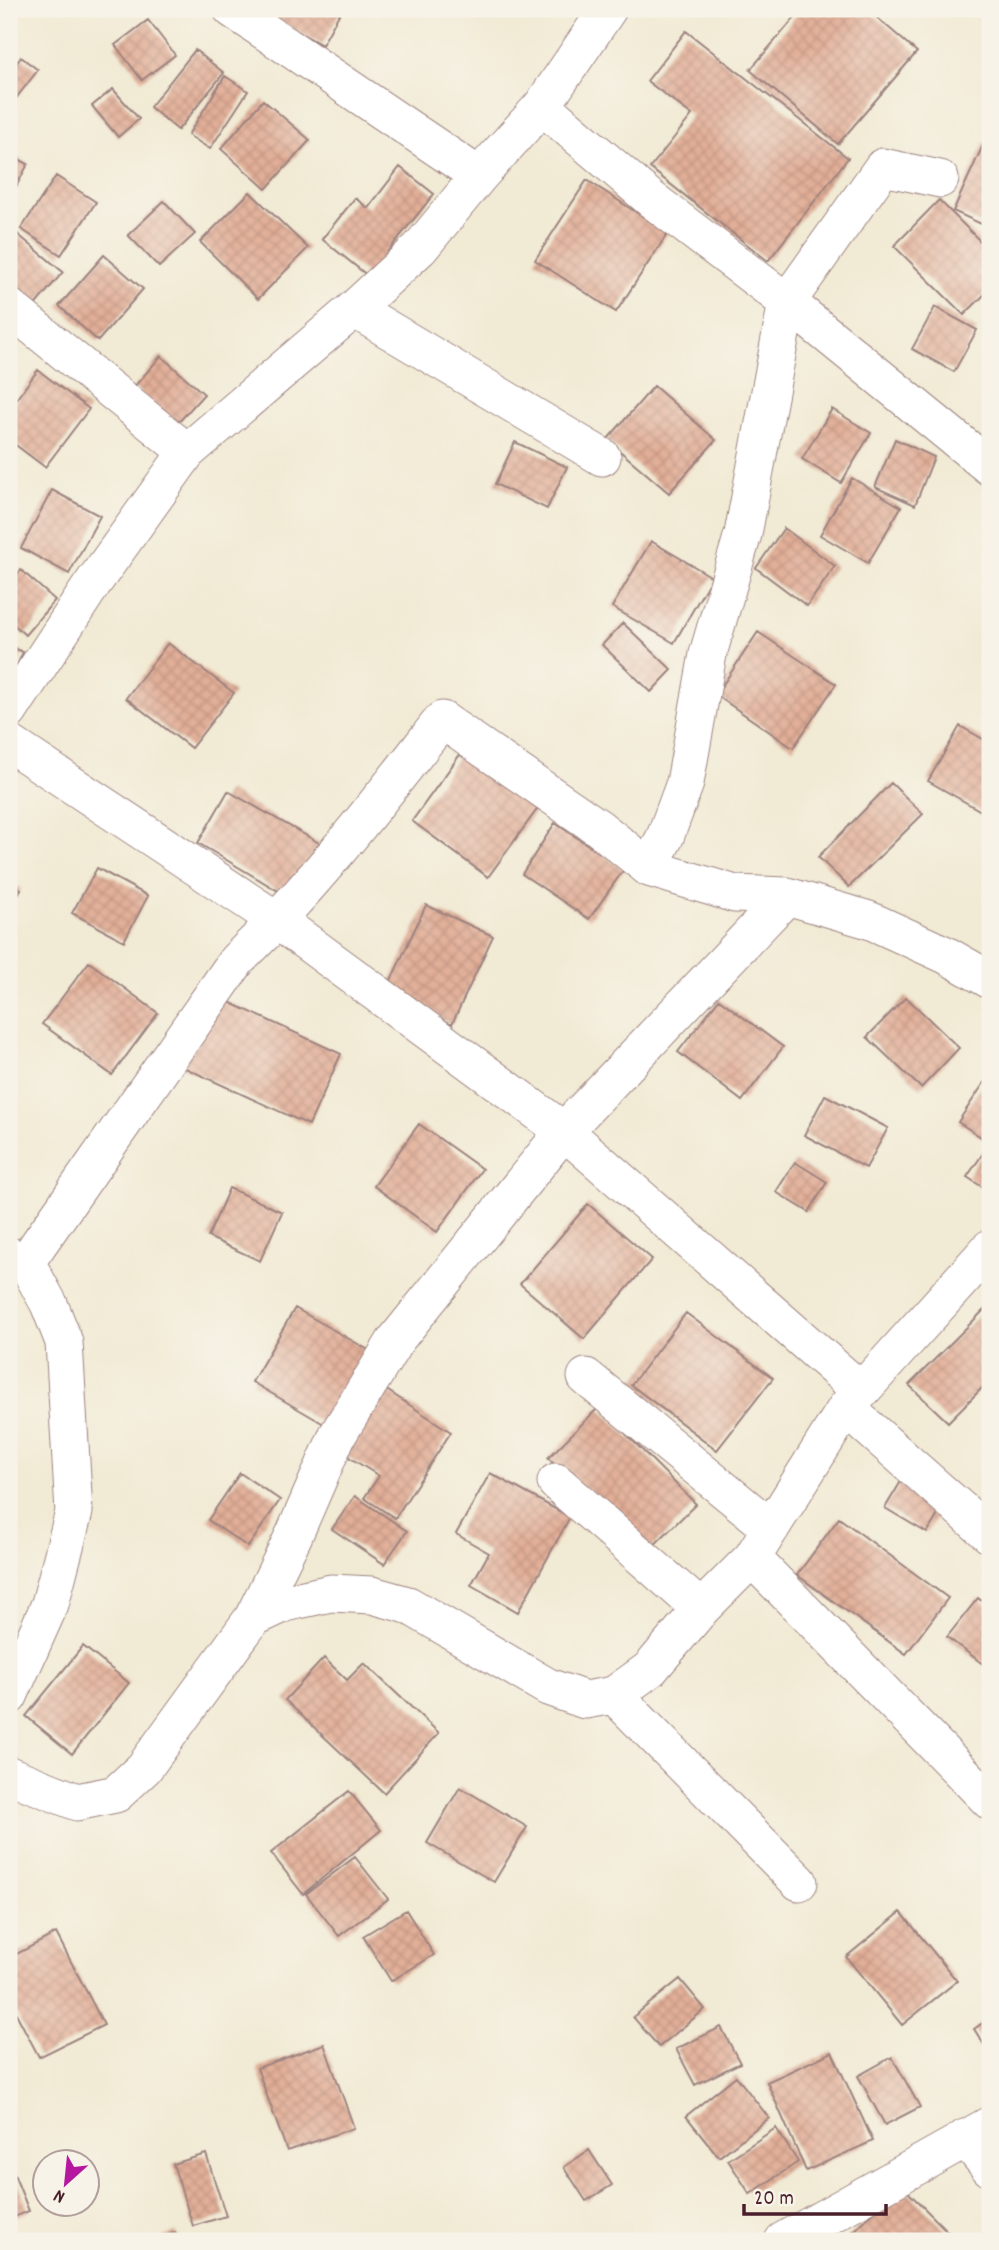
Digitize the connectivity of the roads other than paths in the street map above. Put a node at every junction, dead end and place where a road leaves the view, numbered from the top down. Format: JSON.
{"nodes":[{"id":1,"x":232,"y":9,"type":"edge"},
{"id":2,"x":608,"y":9,"type":"edge"},
{"id":3,"x":542,"y":106,"type":"junction"},
{"id":4,"x":479,"y":176,"type":"junction"},
{"id":5,"x":940,"y":179,"type":"dead end"},
{"id":6,"x":787,"y":302,"type":"junction"},
{"id":7,"x":9,"y":307,"type":"edge"},
{"id":8,"x":355,"y":309,"type":"junction"},
{"id":9,"x":187,"y":452,"type":"junction"},
{"id":10,"x":602,"y":457,"type":"dead end"},
{"id":11,"x":990,"y":467,"type":"edge"},
{"id":12,"x":9,"y":711,"type":"edge"},
{"id":13,"x":9,"y":743,"type":"edge"},
{"id":14,"x":649,"y":869,"type":"junction"},
{"id":15,"x":787,"y":896,"type":"junction"},
{"id":16,"x":278,"y":921,"type":"junction"},
{"id":17,"x":990,"y":980,"type":"edge"},
{"id":18,"x":564,"y":1131,"type":"junction"},
{"id":19,"x":990,"y":1248,"type":"edge"},
{"id":20,"x":17,"y":1259,"type":"edge"},
{"id":21,"x":586,"y":1377,"type":"dead end"},
{"id":22,"x":853,"y":1399,"type":"junction"},
{"id":23,"x":556,"y":1482,"type":"dead end"},
{"id":24,"x":990,"y":1535,"type":"edge"},
{"id":25,"x":762,"y":1543,"type":"junction"},
{"id":26,"x":701,"y":1609,"type":"junction"},
{"id":27,"x":253,"y":1618,"type":"junction"},
{"id":28,"x":614,"y":1695,"type":"junction"},
{"id":29,"x":9,"y":1696,"type":"edge"},
{"id":30,"x":9,"y":1775,"type":"edge"},
{"id":31,"x":990,"y":1801,"type":"edge"},
{"id":32,"x":799,"y":1882,"type":"dead end"},
{"id":33,"x":978,"y":2131,"type":"edge"},
{"id":34,"x":990,"y":2168,"type":"edge"},
{"id":35,"x":783,"y":2241,"type":"edge"}],
"edges":[{"from":1,"to":4,"type":"street"},
{"from":2,"to":3,"type":"street"},
{"from":3,"to":4,"type":"street"},
{"from":3,"to":6,"type":"street"},
{"from":4,"to":8,"type":"street"},
{"from":5,"to":6,"type":"street"},
{"from":6,"to":11,"type":"street"},
{"from":6,"to":14,"type":"street"},
{"from":7,"to":9,"type":"street"},
{"from":8,"to":9,"type":"street"},
{"from":8,"to":10,"type":"street"},
{"from":9,"to":12,"type":"street"},
{"from":13,"to":16,"type":"street"},
{"from":14,"to":15,"type":"street"},
{"from":14,"to":16,"type":"street"},
{"from":15,"to":17,"type":"street"},
{"from":15,"to":18,"type":"street"},
{"from":16,"to":18,"type":"street"},
{"from":16,"to":20,"type":"street"},
{"from":18,"to":22,"type":"street"},
{"from":18,"to":27,"type":"street"},
{"from":19,"to":22,"type":"street"},
{"from":20,"to":29,"type":"street"},
{"from":21,"to":25,"type":"street"},
{"from":22,"to":24,"type":"street"},
{"from":22,"to":25,"type":"street"},
{"from":23,"to":26,"type":"street"},
{"from":25,"to":26,"type":"street"},
{"from":25,"to":31,"type":"street"},
{"from":26,"to":28,"type":"street"},
{"from":27,"to":28,"type":"street"},
{"from":27,"to":30,"type":"street"},
{"from":28,"to":32,"type":"street"},
{"from":33,"to":34,"type":"street"},
{"from":33,"to":35,"type":"street"}]}
